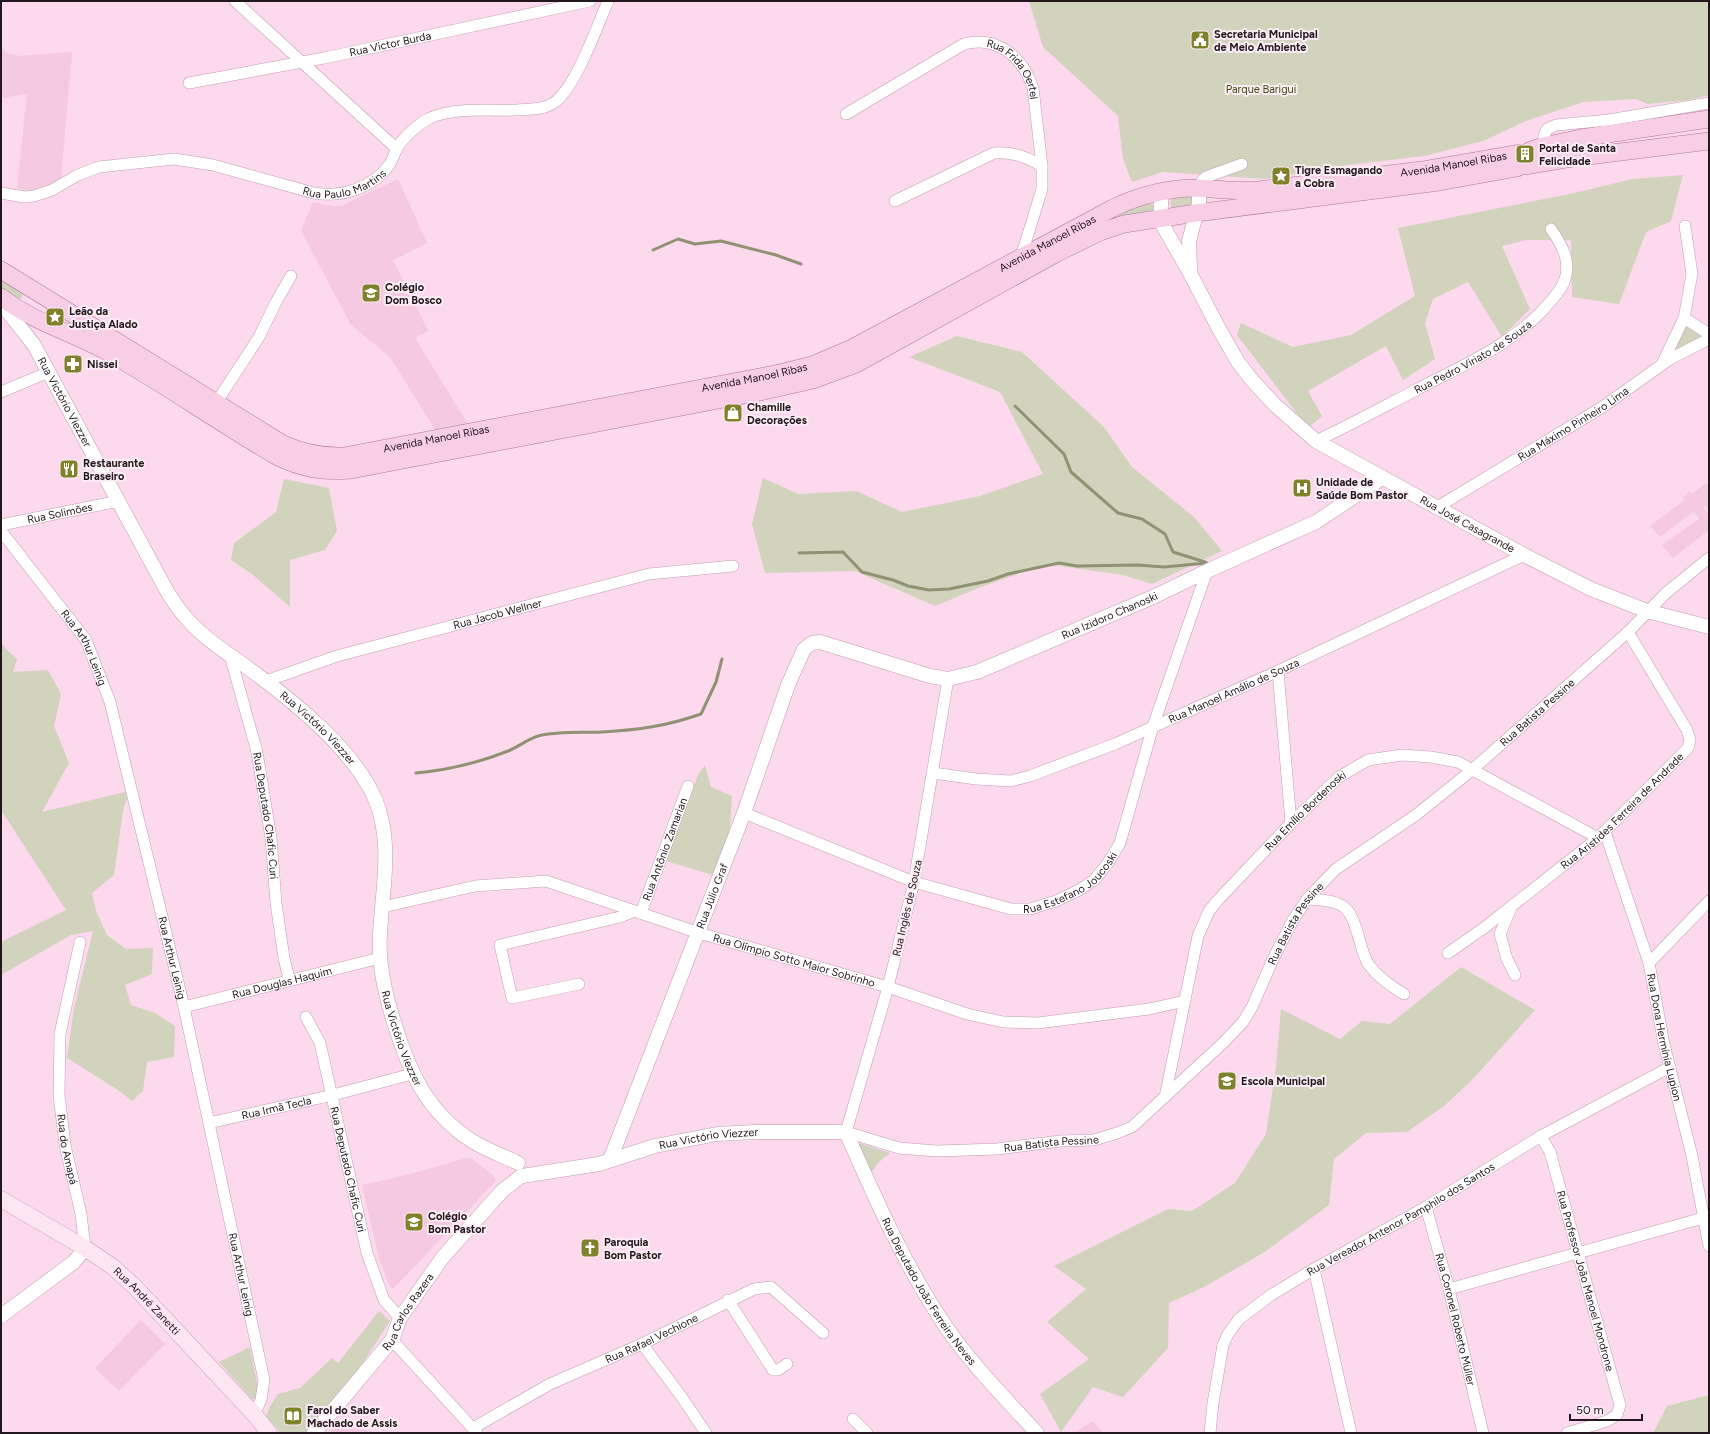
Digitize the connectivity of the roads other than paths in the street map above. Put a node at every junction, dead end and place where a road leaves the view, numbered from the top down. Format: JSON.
{"nodes":[{"id":1,"x":235,"y":1,"type":"edge"},
{"id":2,"x":590,"y":1,"type":"edge"},
{"id":3,"x":608,"y":1,"type":"edge"},
{"id":4,"x":301,"y":61,"type":"junction"},
{"id":5,"x":190,"y":83,"type":"dead end"},
{"id":6,"x":1709,"y":103,"type":"edge"},
{"id":7,"x":846,"y":114,"type":"dead end"},
{"id":8,"x":1709,"y":119,"type":"edge"},
{"id":9,"x":1709,"y":142,"type":"edge"},
{"id":10,"x":1689,"y":144,"type":"junction"},
{"id":11,"x":1709,"y":148,"type":"edge"},
{"id":12,"x":397,"y":149,"type":"junction"},
{"id":13,"x":1527,"y":157,"type":"junction"},
{"id":14,"x":1242,"y":164,"type":"dead end"},
{"id":15,"x":1042,"y":166,"type":"junction"},
{"id":16,"x":1199,"y":188,"type":"junction"},
{"id":17,"x":1162,"y":191,"type":"junction"},
{"id":18,"x":1,"y":193,"type":"edge"},
{"id":19,"x":895,"y":201,"type":"dead end"},
{"id":20,"x":1196,"y":213,"type":"junction"},
{"id":21,"x":1160,"y":219,"type":"junction"},
{"id":22,"x":1685,"y":226,"type":"dead end"},
{"id":23,"x":1074,"y":229,"type":"junction"},
{"id":24,"x":1551,"y":229,"type":"dead end"},
{"id":25,"x":1057,"y":253,"type":"junction"},
{"id":26,"x":1021,"y":257,"type":"junction"},
{"id":27,"x":1,"y":270,"type":"edge"},
{"id":28,"x":1191,"y":275,"type":"junction"},
{"id":29,"x":291,"y":276,"type":"dead end"},
{"id":30,"x":1006,"y":281,"type":"junction"},
{"id":31,"x":30,"y":288,"type":"junction"},
{"id":32,"x":1,"y":297,"type":"edge"},
{"id":33,"x":1,"y":303,"type":"edge"},
{"id":34,"x":32,"y":317,"type":"junction"},
{"id":35,"x":1684,"y":318,"type":"junction"},
{"id":36,"x":1709,"y":334,"type":"edge"},
{"id":37,"x":1709,"y":339,"type":"edge"},
{"id":38,"x":34,"y":345,"type":"junction"},
{"id":39,"x":1662,"y":364,"type":"junction"},
{"id":40,"x":49,"y":372,"type":"junction"},
{"id":41,"x":775,"y":374,"type":"junction"},
{"id":42,"x":1,"y":392,"type":"edge"},
{"id":43,"x":755,"y":393,"type":"junction"},
{"id":44,"x":216,"y":403,"type":"junction"},
{"id":45,"x":530,"y":428,"type":"junction"},
{"id":46,"x":492,"y":436,"type":"junction"},
{"id":47,"x":1316,"y":441,"type":"junction"},
{"id":48,"x":1382,"y":478,"type":"junction"},
{"id":49,"x":119,"y":501,"type":"junction"},
{"id":50,"x":1436,"y":508,"type":"junction"},
{"id":51,"x":1,"y":525,"type":"edge"},
{"id":52,"x":1,"y":531,"type":"edge"},
{"id":53,"x":1524,"y":555,"type":"junction"},
{"id":54,"x":1709,"y":558,"type":"edge"},
{"id":55,"x":733,"y":566,"type":"dead end"},
{"id":56,"x":1207,"y":571,"type":"junction"},
{"id":57,"x":1647,"y":611,"type":"junction"},
{"id":58,"x":1709,"y":627,"type":"edge"},
{"id":59,"x":1628,"y":632,"type":"junction"},
{"id":60,"x":820,"y":642,"type":"joint"},
{"id":61,"x":230,"y":655,"type":"junction"},
{"id":62,"x":1278,"y":671,"type":"junction"},
{"id":63,"x":948,"y":679,"type":"junction"},
{"id":64,"x":266,"y":681,"type":"junction"},
{"id":65,"x":1153,"y":726,"type":"junction"},
{"id":66,"x":1472,"y":770,"type":"junction"},
{"id":67,"x":933,"y":772,"type":"junction"},
{"id":68,"x":688,"y":786,"type":"dead end"},
{"id":69,"x":744,"y":813,"type":"junction"},
{"id":70,"x":1292,"y":823,"type":"junction"},
{"id":71,"x":1601,"y":835,"type":"junction"},
{"id":72,"x":914,"y":882,"type":"junction"},
{"id":73,"x":1306,"y":899,"type":"junction"},
{"id":74,"x":1709,"y":901,"type":"edge"},
{"id":75,"x":383,"y":907,"type":"junction"},
{"id":76,"x":1511,"y":907,"type":"junction"},
{"id":77,"x":638,"y":912,"type":"junction"},
{"id":78,"x":699,"y":933,"type":"junction"},
{"id":79,"x":80,"y":942,"type":"dead end"},
{"id":80,"x":1448,"y":953,"type":"dead end"},
{"id":81,"x":380,"y":958,"type":"junction"},
{"id":82,"x":1649,"y":962,"type":"junction"},
{"id":83,"x":1515,"y":975,"type":"dead end"},
{"id":84,"x":289,"y":979,"type":"junction"},
{"id":85,"x":579,"y":984,"type":"dead end"},
{"id":86,"x":888,"y":988,"type":"junction"},
{"id":87,"x":1404,"y":994,"type":"dead end"},
{"id":88,"x":1186,"y":1001,"type":"junction"},
{"id":89,"x":184,"y":1007,"type":"junction"},
{"id":90,"x":306,"y":1017,"type":"dead end"},
{"id":91,"x":1670,"y":1067,"type":"junction"},
{"id":92,"x":412,"y":1074,"type":"junction"},
{"id":93,"x":333,"y":1095,"type":"junction"},
{"id":94,"x":1165,"y":1097,"type":"junction"},
{"id":95,"x":209,"y":1123,"type":"junction"},
{"id":96,"x":846,"y":1132,"type":"junction"},
{"id":97,"x":1541,"y":1136,"type":"junction"},
{"id":98,"x":610,"y":1160,"type":"junction"},
{"id":99,"x":517,"y":1170,"type":"junction"},
{"id":100,"x":1,"y":1199,"type":"edge"},
{"id":101,"x":1426,"y":1207,"type":"junction"},
{"id":102,"x":1703,"y":1218,"type":"junction"},
{"id":103,"x":1709,"y":1246,"type":"edge"},
{"id":104,"x":85,"y":1248,"type":"junction"},
{"id":105,"x":1578,"y":1254,"type":"junction"},
{"id":106,"x":1314,"y":1269,"type":"junction"},
{"id":107,"x":1449,"y":1289,"type":"junction"},
{"id":108,"x":728,"y":1300,"type":"junction"},
{"id":109,"x":1,"y":1316,"type":"edge"},
{"id":110,"x":400,"y":1318,"type":"junction"},
{"id":111,"x":823,"y":1333,"type":"dead end"},
{"id":112,"x":392,"y":1340,"type":"junction"},
{"id":113,"x":642,"y":1344,"type":"junction"},
{"id":114,"x":787,"y":1364,"type":"dead end"},
{"id":115,"x":254,"y":1414,"type":"junction"},
{"id":116,"x":853,"y":1419,"type":"dead end"},
{"id":117,"x":475,"y":1430,"type":"edge"},
{"id":118,"x":264,"y":1432,"type":"edge"},
{"id":119,"x":314,"y":1433,"type":"edge"},
{"id":120,"x":706,"y":1433,"type":"edge"},
{"id":121,"x":867,"y":1433,"type":"edge"},
{"id":122,"x":1037,"y":1433,"type":"edge"},
{"id":123,"x":1210,"y":1433,"type":"edge"},
{"id":124,"x":1351,"y":1433,"type":"edge"},
{"id":125,"x":1483,"y":1433,"type":"edge"},
{"id":126,"x":1567,"y":1433,"type":"edge"}],
"edges":[{"from":1,"to":4,"type":"street"},
{"from":2,"to":4,"type":"street","name":"Rua Victor Burda"},
{"from":3,"to":12,"type":"street","name":"Rua Paulo Martins"},
{"from":4,"to":5,"type":"street","name":"Rua Victor Burda"},
{"from":4,"to":12,"type":"street"},
{"from":6,"to":13,"type":"street"},
{"from":7,"to":15,"type":"street","name":"Rua Frida Oertel"},
{"from":8,"to":13,"type":"main road","name":"Avenida Manoel Ribas"},
{"from":9,"to":10,"type":"main road","name":"Avenida Manoel Ribas"},
{"from":10,"to":11,"type":"street"},
{"from":10,"to":13,"type":"main road","name":"Avenida Manoel Ribas"},
{"from":12,"to":18,"type":"street","name":"Rua Paulo Martins"},
{"from":13,"to":16,"type":"main road","name":"Avenida Manoel Ribas"},
{"from":13,"to":20,"type":"main road","name":"Avenida Manoel Ribas"},
{"from":14,"to":16,"type":"street"},
{"from":15,"to":19,"type":"street"},
{"from":15,"to":26,"type":"street","name":"Rua Frida Oertel"},
{"from":16,"to":17,"type":"main road","name":"Avenida Manoel Ribas"},
{"from":16,"to":20,"type":"street","name":"Rua José Casagrande"},
{"from":17,"to":21,"type":"street"},
{"from":17,"to":23,"type":"main road","name":"Avenida Manoel Ribas"},
{"from":20,"to":21,"type":"main road","name":"Avenida Manoel Ribas"},
{"from":20,"to":28,"type":"street","name":"Rua José Casagrande"},
{"from":21,"to":25,"type":"main road","name":"Avenida Manoel Ribas"},
{"from":21,"to":28,"type":"street","name":"Rua José Casagrande"},
{"from":22,"to":35,"type":"street"},
{"from":23,"to":25,"type":"main road"},
{"from":23,"to":26,"type":"main road","name":"Avenida Manoel Ribas"},
{"from":24,"to":47,"type":"street","name":"Rua Pedro Viriato de Souza"},
{"from":25,"to":30,"type":"main road","name":"Avenida Manoel Ribas"},
{"from":26,"to":30,"type":"main road"},
{"from":26,"to":41,"type":"main road","name":"Avenida Manoel Ribas"},
{"from":27,"to":31,"type":"main road","name":"Avenida Manoel Ribas"},
{"from":28,"to":47,"type":"street","name":"Rua José Casagrande"},
{"from":29,"to":44,"type":"street"},
{"from":30,"to":43,"type":"main road","name":"Avenida Manoel Ribas"},
{"from":31,"to":34,"type":"main road"},
{"from":31,"to":44,"type":"main road","name":"Avenida Manoel Ribas"},
{"from":32,"to":34,"type":"main road","name":"Avenida Manoel Ribas"},
{"from":33,"to":38,"type":"street","name":"Rua Victório Viezzer"},
{"from":34,"to":38,"type":"street","name":"Rua Victório Viezzer"},
{"from":34,"to":46,"type":"main road","name":"Avenida Manoel Ribas"},
{"from":35,"to":36,"type":"street"},
{"from":35,"to":39,"type":"street"},
{"from":37,"to":39,"type":"street","name":"Rua Máximo Pinheiro Lima"},
{"from":38,"to":40,"type":"street","name":"Rua Victório Viezzer"},
{"from":39,"to":50,"type":"street","name":"Rua Máximo Pinheiro Lima"},
{"from":40,"to":42,"type":"street"},
{"from":40,"to":49,"type":"street","name":"Rua Victório Viezzer"},
{"from":41,"to":43,"type":"main road"},
{"from":41,"to":45,"type":"main road","name":"Avenida Manoel Ribas"},
{"from":43,"to":45,"type":"main road","name":"Avenida Manoel Ribas"},
{"from":44,"to":46,"type":"main road","name":"Avenida Manoel Ribas"},
{"from":45,"to":46,"type":"main road","name":"Avenida Manoel Ribas"},
{"from":47,"to":48,"type":"street","name":"Rua José Casagrande"},
{"from":48,"to":50,"type":"street","name":"Rua José Casagrande"},
{"from":48,"to":56,"type":"street","name":"Rua Izidoro Chanoski"},
{"from":49,"to":51,"type":"street","name":"Rua Solimões"},
{"from":49,"to":61,"type":"street","name":"Rua Victório Viezzer"},
{"from":50,"to":53,"type":"street","name":"Rua José Casagrande"},
{"from":52,"to":89,"type":"street","name":"Rua Arthur Leinig"},
{"from":53,"to":57,"type":"street","name":"Rua José Casagrande"},
{"from":53,"to":62,"type":"street","name":"Rua Manoel Amálio de Souza"},
{"from":54,"to":57,"type":"street","name":"Rua Batista Pessine"},
{"from":55,"to":64,"type":"street","name":"Rua Jacob Wellner"},
{"from":56,"to":63,"type":"street","name":"Rua Izidoro Chanoski"},
{"from":56,"to":65,"type":"street","name":"Rua Estefano Joucoski"},
{"from":57,"to":58,"type":"street","name":"Rua José Casagrande"},
{"from":57,"to":59,"type":"street","name":"Rua Batista Pessine"},
{"from":59,"to":66,"type":"street","name":"Rua Batista Pessine"},
{"from":59,"to":71,"type":"street","name":"Rua Aristides Ferreira de Andrade"},
{"from":60,"to":63,"type":"street","name":"Rua Izidoro Chanoski"},
{"from":60,"to":69,"type":"street","name":"Rua Júlio Graf"},
{"from":61,"to":64,"type":"street","name":"Rua Victório Viezzer"},
{"from":61,"to":84,"type":"street","name":"Rua Deputado Chafic Curi"},
{"from":62,"to":65,"type":"street","name":"Rua Manoel Amálio de Souza"},
{"from":62,"to":70,"type":"street"},
{"from":63,"to":67,"type":"street","name":"Rua Inglês de Souza"},
{"from":64,"to":75,"type":"street","name":"Rua Victório Viezzer"},
{"from":65,"to":67,"type":"street","name":"Rua Manoel Amálio de Souza"},
{"from":65,"to":72,"type":"street","name":"Rua Estefano Joucoski"},
{"from":66,"to":70,"type":"street","name":"Rua Emílio Bordenoski"},
{"from":66,"to":71,"type":"street","name":"Rua Emílio Bordenoski"},
{"from":66,"to":73,"type":"street","name":"Rua Batista Pessine"},
{"from":67,"to":72,"type":"street","name":"Rua Inglês de Souza"},
{"from":68,"to":77,"type":"street","name":"Rua Antônio Zamarian"},
{"from":69,"to":72,"type":"street","name":"Rua Estefano Joucoski"},
{"from":69,"to":78,"type":"street","name":"Rua Júlio Graf"},
{"from":70,"to":88,"type":"street","name":"Rua Emílio Bordenoski"},
{"from":71,"to":76,"type":"street","name":"Rua Aristides Ferreira de Andrade"},
{"from":71,"to":82,"type":"street","name":"Rua Dona Hermínia Lupion"},
{"from":72,"to":86,"type":"street","name":"Rua Inglês de Souza"},
{"from":73,"to":87,"type":"street"},
{"from":73,"to":94,"type":"street","name":"Rua Batista Pessine"},
{"from":74,"to":82,"type":"street"},
{"from":75,"to":77,"type":"street","name":"Rua Olímpio Sotto Maior Sobrinho"},
{"from":75,"to":81,"type":"street","name":"Rua Victório Viezzer"},
{"from":76,"to":80,"type":"street","name":"Rua Aristides Ferreira de Andrade"},
{"from":76,"to":83,"type":"street"},
{"from":77,"to":78,"type":"street","name":"Rua Olímpio Sotto Maior Sobrinho"},
{"from":77,"to":85,"type":"street"},
{"from":78,"to":86,"type":"street","name":"Rua Olímpio Sotto Maior Sobrinho"},
{"from":78,"to":98,"type":"street","name":"Rua Júlio Graf"},
{"from":79,"to":104,"type":"street","name":"Rua do Amapá"},
{"from":81,"to":84,"type":"street","name":"Rua Douglas Haquim"},
{"from":81,"to":92,"type":"street","name":"Rua Victório Viezzer"},
{"from":82,"to":91,"type":"street","name":"Rua Dona Hermínia Lupion"},
{"from":84,"to":89,"type":"street","name":"Rua Douglas Haquim"},
{"from":86,"to":88,"type":"street","name":"Rua Olímpio Sotto Maior Sobrinho"},
{"from":86,"to":96,"type":"street","name":"Rua Inglês de Souza"},
{"from":88,"to":94,"type":"street","name":"Rua Emílio Bordenoski"},
{"from":89,"to":95,"type":"street","name":"Rua Arthur Leinig"},
{"from":90,"to":93,"type":"street","name":"Rua Deputado Chafic Curi"},
{"from":91,"to":97,"type":"street","name":"Rua Vereador Antenor Pamphilo dos Santos"},
{"from":91,"to":102,"type":"street","name":"Rua Dona Hermínia Lupion"},
{"from":92,"to":93,"type":"street","name":"Rua Irmã Tecla"},
{"from":92,"to":99,"type":"street","name":"Rua Victório Viezzer"},
{"from":93,"to":95,"type":"street","name":"Rua Irmã Tecla"},
{"from":93,"to":110,"type":"street","name":"Rua Deputado Chafic Curi"},
{"from":94,"to":96,"type":"street","name":"Rua Batista Pessine"},
{"from":95,"to":115,"type":"street","name":"Rua Arthur Leinig"},
{"from":96,"to":98,"type":"street","name":"Rua Victório Viezzer"},
{"from":96,"to":122,"type":"street","name":"Rua Deputado João Ferreira Neves"},
{"from":97,"to":101,"type":"street","name":"Rua Vereador Antenor Pamphilo dos Santos"},
{"from":97,"to":105,"type":"street","name":"Rua Professor João Manoel Mondrone"},
{"from":98,"to":99,"type":"street","name":"Rua Victório Viezzer"},
{"from":99,"to":110,"type":"street","name":"Rua Carlos Razera"},
{"from":100,"to":104,"type":"main road","name":"Rua André Zanetti"},
{"from":101,"to":106,"type":"street","name":"Rua Vereador Antenor Pamphilo dos Santos"},
{"from":101,"to":107,"type":"street","name":"Rua Coronel Roberto Müller"},
{"from":102,"to":103,"type":"street","name":"Rua Dona Hermínia Lupion"},
{"from":102,"to":105,"type":"street"},
{"from":104,"to":109,"type":"street"},
{"from":104,"to":115,"type":"main road","name":"Rua André Zanetti"},
{"from":105,"to":107,"type":"street"},
{"from":105,"to":126,"type":"street","name":"Rua Professor João Manoel Mondrone"},
{"from":106,"to":123,"type":"street","name":"Rua Vereador Antenor Pamphilo dos Santos"},
{"from":106,"to":124,"type":"street"},
{"from":107,"to":125,"type":"street","name":"Rua Coronel Roberto Müller"},
{"from":108,"to":111,"type":"street","name":"Rua Rafael Vechione"},
{"from":108,"to":113,"type":"street","name":"Rua Rafael Vechione"},
{"from":108,"to":114,"type":"street"},
{"from":110,"to":112,"type":"street","name":"Rua Carlos Razera"},
{"from":112,"to":117,"type":"street"},
{"from":112,"to":119,"type":"street","name":"Rua Carlos Razera"},
{"from":113,"to":117,"type":"street","name":"Rua Rafael Vechione"},
{"from":113,"to":120,"type":"street"},
{"from":115,"to":118,"type":"main road","name":"Rua André Zanetti"},
{"from":116,"to":121,"type":"street"}]}
